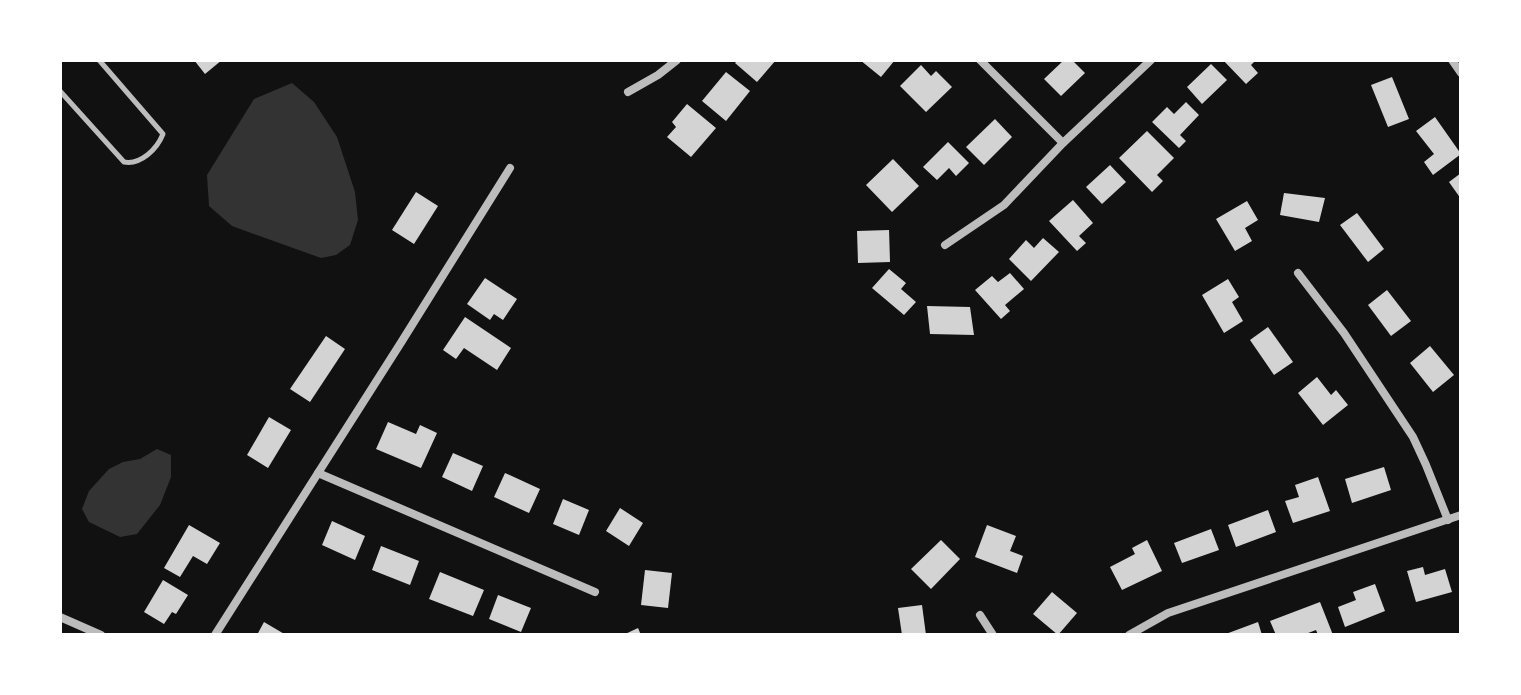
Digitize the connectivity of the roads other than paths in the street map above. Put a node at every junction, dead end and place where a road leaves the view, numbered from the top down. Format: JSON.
{"nodes":[{"id":1,"x":99,"y":60,"type":"edge"},
{"id":2,"x":677,"y":60,"type":"edge"},
{"id":3,"x":980,"y":60,"type":"edge"},
{"id":4,"x":1151,"y":60,"type":"edge"},
{"id":5,"x":1452,"y":60,"type":"edge"},
{"id":6,"x":1461,"y":73,"type":"edge"},
{"id":7,"x":60,"y":91,"type":"edge"},
{"id":8,"x":628,"y":92,"type":"dead end"},
{"id":9,"x":1063,"y":143,"type":"junction"},
{"id":10,"x":510,"y":168,"type":"dead end"},
{"id":11,"x":945,"y":245,"type":"dead end"},
{"id":12,"x":1298,"y":273,"type":"dead end"},
{"id":13,"x":318,"y":473,"type":"junction"},
{"id":14,"x":1461,"y":515,"type":"edge"},
{"id":15,"x":1448,"y":520,"type":"junction"},
{"id":16,"x":595,"y":592,"type":"dead end"},
{"id":17,"x":980,"y":615,"type":"dead end"},
{"id":18,"x":60,"y":617,"type":"edge"},
{"id":19,"x":101,"y":635,"type":"edge"},
{"id":20,"x":215,"y":635,"type":"edge"},
{"id":21,"x":993,"y":635,"type":"edge"},
{"id":22,"x":1129,"y":635,"type":"edge"}],
"edges":[{"from":1,"to":7,"type":"lane"},
{"from":2,"to":8,"type":"street"},
{"from":3,"to":9,"type":"street"},
{"from":4,"to":9,"type":"street"},
{"from":5,"to":6,"type":"street"},
{"from":9,"to":11,"type":"street"},
{"from":10,"to":13,"type":"street"},
{"from":12,"to":15,"type":"street"},
{"from":13,"to":16,"type":"street"},
{"from":13,"to":20,"type":"street"},
{"from":14,"to":15,"type":"street"},
{"from":15,"to":22,"type":"street"},
{"from":17,"to":21,"type":"street"},
{"from":18,"to":19,"type":"street"}]}
